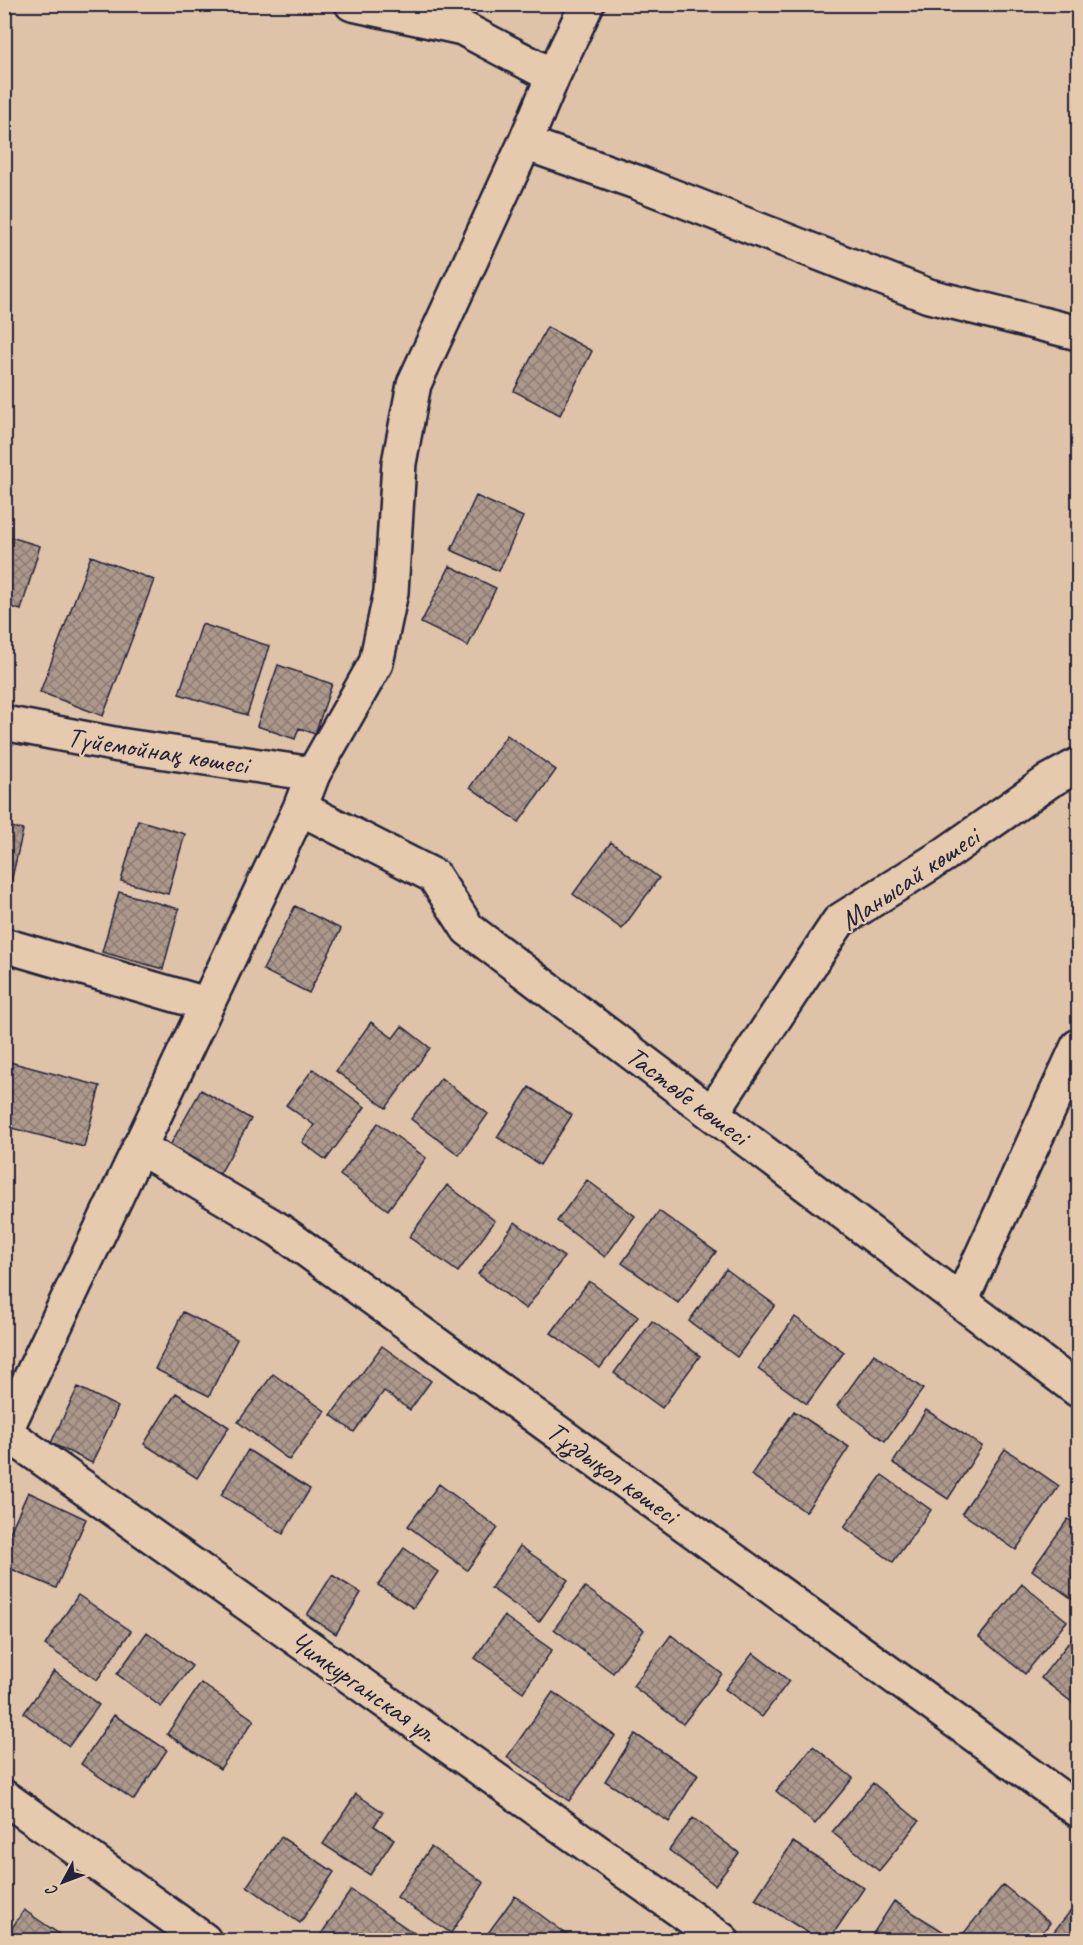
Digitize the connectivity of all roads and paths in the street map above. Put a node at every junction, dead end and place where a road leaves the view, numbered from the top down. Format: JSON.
{"nodes":[{"id":1,"x":352,"y":4,"type":"edge"},
{"id":2,"x":588,"y":4,"type":"edge"},
{"id":3,"x":553,"y":76,"type":"junction"},
{"id":4,"x":525,"y":142,"type":"junction"},
{"id":5,"x":1078,"y":333,"type":"edge"},
{"id":6,"x":4,"y":723,"type":"edge"},
{"id":7,"x":1078,"y":765,"type":"edge"},
{"id":8,"x":313,"y":774,"type":"junction"},
{"id":9,"x":300,"y":808,"type":"junction"},
{"id":10,"x":4,"y":945,"type":"edge"},
{"id":11,"x":206,"y":1005,"type":"junction"},
{"id":12,"x":1078,"y":1046,"type":"edge"},
{"id":13,"x":712,"y":1113,"type":"junction"},
{"id":14,"x":139,"y":1147,"type":"junction"},
{"id":15,"x":961,"y":1301,"type":"junction"},
{"id":16,"x":1078,"y":1390,"type":"edge"},
{"id":17,"x":5,"y":1433,"type":"edge"},
{"id":18,"x":4,"y":1797,"type":"edge"},
{"id":19,"x":1078,"y":1810,"type":"edge"},
{"id":20,"x":204,"y":1941,"type":"edge"},
{"id":21,"x":722,"y":1941,"type":"edge"}],
"edges":[{"from":1,"to":3,"type":"street"},
{"from":2,"to":3,"type":"street"},
{"from":3,"to":4,"type":"street"},
{"from":4,"to":5,"type":"street"},
{"from":4,"to":8,"type":"street"},
{"from":6,"to":8,"type":"street","name":"Түйемойнақ көшесі"},
{"from":7,"to":13,"type":"street","name":"Манысай көшесі"},
{"from":8,"to":9,"type":"street"},
{"from":9,"to":11,"type":"street"},
{"from":9,"to":13,"type":"street","name":"Тастөбе көшесі"},
{"from":10,"to":11,"type":"street"},
{"from":11,"to":14,"type":"street"},
{"from":12,"to":15,"type":"street"},
{"from":13,"to":15,"type":"street","name":"Тастөбе көшесі"},
{"from":14,"to":17,"type":"street"},
{"from":14,"to":19,"type":"street","name":"Тұздықол көшесі"},
{"from":15,"to":16,"type":"street","name":"Тастөбе көшесі"},
{"from":17,"to":21,"type":"street","name":"Чимкурганская ул."},
{"from":18,"to":20,"type":"street"}]}
